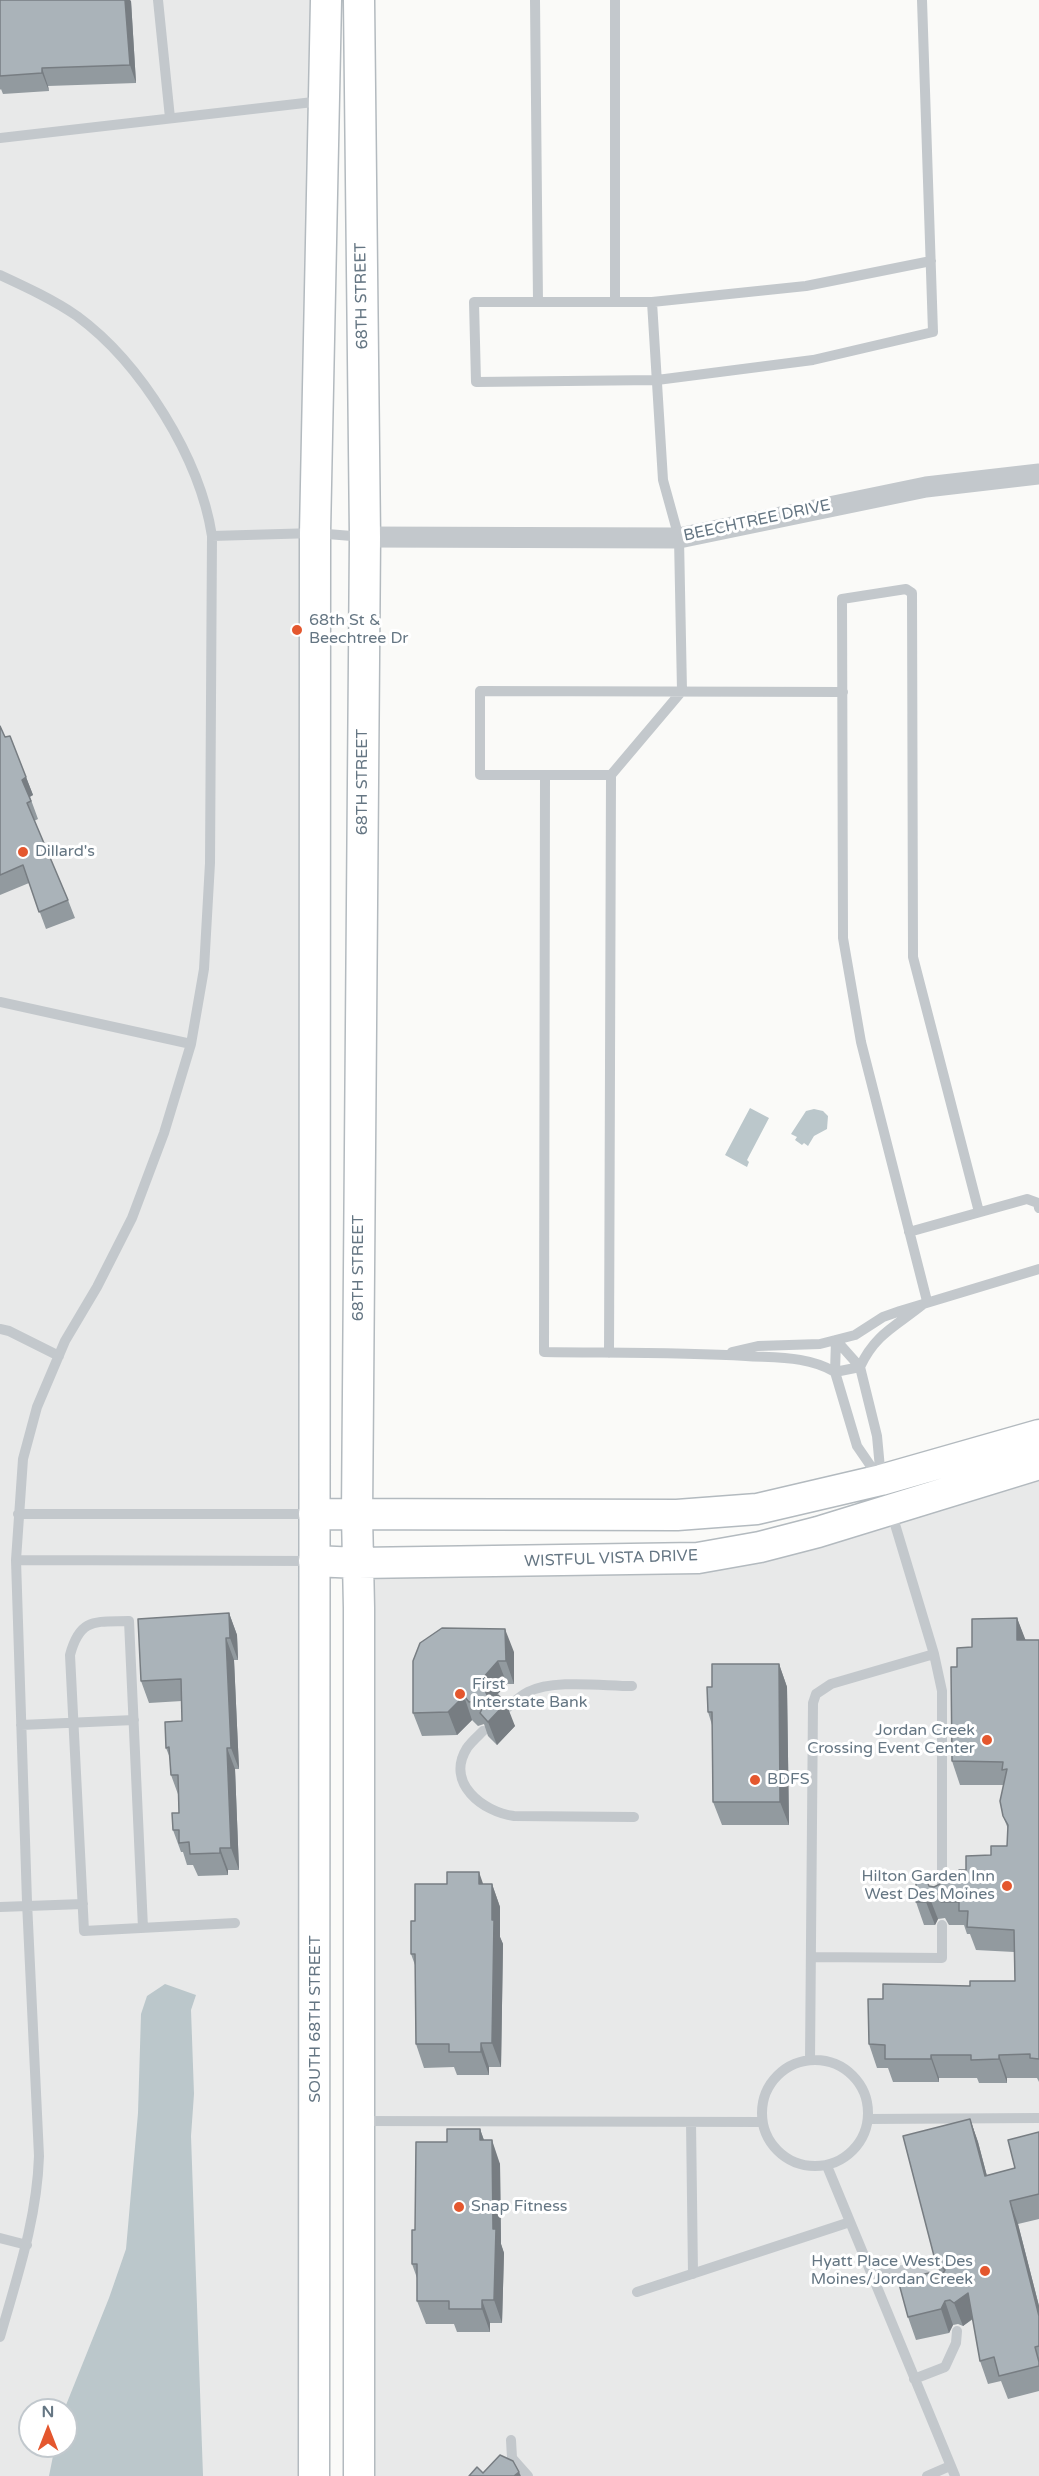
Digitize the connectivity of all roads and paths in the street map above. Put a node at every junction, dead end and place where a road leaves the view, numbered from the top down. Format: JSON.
{"nodes":[{"id":1,"x":158,"y":0,"type":"edge"},
{"id":2,"x":326,"y":0,"type":"edge"},
{"id":3,"x":359,"y":0,"type":"edge"},
{"id":4,"x":535,"y":0,"type":"edge"},
{"id":5,"x":615,"y":0,"type":"edge"},
{"id":6,"x":922,"y":0,"type":"edge"},
{"id":7,"x":324,"y":100,"type":"junction"},
{"id":8,"x":170,"y":118,"type":"junction"},
{"id":9,"x":0,"y":138,"type":"edge"},
{"id":10,"x":931,"y":261,"type":"junction"},
{"id":11,"x":0,"y":275,"type":"edge"},
{"id":12,"x":538,"y":302,"type":"junction"},
{"id":13,"x":615,"y":302,"type":"junction"},
{"id":14,"x":652,"y":302,"type":"junction"},
{"id":15,"x":657,"y":380,"type":"junction"},
{"id":16,"x":1039,"y":474,"type":"edge"},
{"id":17,"x":315,"y":533,"type":"junction"},
{"id":18,"x":212,"y":536,"type":"junction"},
{"id":19,"x":365,"y":537,"type":"junction"},
{"id":20,"x":680,"y":538,"type":"junction"},
{"id":21,"x":682,"y":692,"type":"junction"},
{"id":22,"x":843,"y":692,"type":"junction"},
{"id":23,"x":545,"y":775,"type":"junction"},
{"id":24,"x":610,"y":775,"type":"junction"},
{"id":25,"x":0,"y":1002,"type":"edge"},
{"id":26,"x":191,"y":1044,"type":"junction"},
{"id":27,"x":1039,"y":1208,"type":"edge"},
{"id":28,"x":979,"y":1212,"type":"junction"},
{"id":29,"x":909,"y":1232,"type":"junction"},
{"id":30,"x":1039,"y":1269,"type":"edge"},
{"id":31,"x":927,"y":1301,"type":"junction"},
{"id":32,"x":0,"y":1329,"type":"edge"},
{"id":33,"x":836,"y":1340,"type":"junction"},
{"id":34,"x":609,"y":1353,"type":"junction"},
{"id":35,"x":717,"y":1355,"type":"junction"},
{"id":36,"x":59,"y":1356,"type":"junction"},
{"id":37,"x":860,"y":1366,"type":"junction"},
{"id":38,"x":835,"y":1372,"type":"junction"},
{"id":39,"x":1039,"y":1435,"type":"edge"},
{"id":40,"x":1039,"y":1464,"type":"edge"},
{"id":41,"x":886,"y":1495,"type":"junction"},
{"id":42,"x":18,"y":1514,"type":"junction"},
{"id":43,"x":314,"y":1514,"type":"junction"},
{"id":44,"x":357,"y":1515,"type":"junction"},
{"id":45,"x":16,"y":1560,"type":"junction"},
{"id":46,"x":314,"y":1561,"type":"junction"},
{"id":47,"x":358,"y":1563,"type":"junction"},
{"id":48,"x":934,"y":1654,"type":"junction"},
{"id":49,"x":632,"y":1686,"type":"dead end"},
{"id":50,"x":501,"y":1713,"type":"edge"},
{"id":51,"x":134,"y":1720,"type":"junction"},
{"id":52,"x":74,"y":1722,"type":"junction"},
{"id":53,"x":21,"y":1725,"type":"junction"},
{"id":54,"x":483,"y":1731,"type":"edge"},
{"id":55,"x":634,"y":1817,"type":"dead end"},
{"id":56,"x":942,"y":1903,"type":"edge"},
{"id":57,"x":83,"y":1904,"type":"junction"},
{"id":58,"x":0,"y":1906,"type":"edge"},
{"id":59,"x":28,"y":1906,"type":"junction"},
{"id":60,"x":235,"y":1923,"type":"dead end"},
{"id":61,"x":942,"y":1925,"type":"dead end"},
{"id":62,"x":143,"y":1928,"type":"junction"},
{"id":63,"x":811,"y":1957,"type":"junction"},
{"id":64,"x":810,"y":2060,"type":"junction"},
{"id":65,"x":1039,"y":2118,"type":"edge"},
{"id":66,"x":869,"y":2120,"type":"junction"},
{"id":67,"x":359,"y":2121,"type":"junction"},
{"id":68,"x":690,"y":2122,"type":"junction"},
{"id":69,"x":762,"y":2122,"type":"junction"},
{"id":70,"x":827,"y":2166,"type":"junction"},
{"id":71,"x":850,"y":2222,"type":"junction"},
{"id":72,"x":0,"y":2238,"type":"edge"},
{"id":73,"x":27,"y":2245,"type":"junction"},
{"id":74,"x":693,"y":2274,"type":"junction"},
{"id":75,"x":872,"y":2277,"type":"junction"},
{"id":76,"x":940,"y":2286,"type":"edge"},
{"id":77,"x":638,"y":2292,"type":"dead end"},
{"id":78,"x":957,"y":2331,"type":"dead end"},
{"id":79,"x":0,"y":2337,"type":"edge"},
{"id":80,"x":914,"y":2379,"type":"junction"},
{"id":81,"x":511,"y":2440,"type":"dead end"},
{"id":82,"x":952,"y":2471,"type":"edge"},
{"id":83,"x":314,"y":2476,"type":"edge"},
{"id":84,"x":359,"y":2476,"type":"edge"},
{"id":85,"x":528,"y":2476,"type":"edge"},
{"id":86,"x":927,"y":2476,"type":"edge"}],
"edges":[{"from":1,"to":8,"type":"lane"},
{"from":2,"to":7,"type":"street"},
{"from":3,"to":19,"type":"street","name":"68TH STREET"},
{"from":4,"to":12,"type":"lane"},
{"from":5,"to":13,"type":"lane"},
{"from":6,"to":10,"type":"lane"},
{"from":7,"to":8,"type":"lane"},
{"from":7,"to":17,"type":"street"},
{"from":8,"to":9,"type":"lane"},
{"from":10,"to":14,"type":"lane"},
{"from":10,"to":15,"type":"lane"},
{"from":11,"to":18,"type":"lane"},
{"from":12,"to":13,"type":"lane"},
{"from":12,"to":15,"type":"lane"},
{"from":13,"to":14,"type":"lane"},
{"from":14,"to":15,"type":"lane"},
{"from":15,"to":20,"type":"lane"},
{"from":16,"to":20,"type":"street","name":"BEECHTREE DRIVE"},
{"from":17,"to":18,"type":"lane"},
{"from":17,"to":19,"type":"lane"},
{"from":17,"to":43,"type":"street"},
{"from":18,"to":26,"type":"lane"},
{"from":19,"to":20,"type":"street","name":"BEECHTREE DRIVE"},
{"from":19,"to":44,"type":"street","name":"68TH STREET"},
{"from":20,"to":21,"type":"lane"},
{"from":21,"to":22,"type":"lane"},
{"from":21,"to":23,"type":"lane"},
{"from":21,"to":24,"type":"lane"},
{"from":22,"to":28,"type":"lane"},
{"from":22,"to":29,"type":"lane"},
{"from":23,"to":24,"type":"lane"},
{"from":23,"to":34,"type":"lane"},
{"from":24,"to":34,"type":"lane"},
{"from":25,"to":26,"type":"lane"},
{"from":26,"to":36,"type":"lane"},
{"from":27,"to":28,"type":"lane"},
{"from":28,"to":29,"type":"lane"},
{"from":29,"to":31,"type":"lane"},
{"from":30,"to":31,"type":"lane"},
{"from":31,"to":33,"type":"lane"},
{"from":31,"to":37,"type":"lane"},
{"from":32,"to":36,"type":"lane"},
{"from":33,"to":35,"type":"lane"},
{"from":33,"to":37,"type":"lane"},
{"from":33,"to":38,"type":"lane"},
{"from":34,"to":35,"type":"lane"},
{"from":35,"to":38,"type":"lane"},
{"from":36,"to":42,"type":"lane"},
{"from":37,"to":38,"type":"lane"},
{"from":37,"to":41,"type":"lane"},
{"from":38,"to":41,"type":"lane"},
{"from":39,"to":41,"type":"street","name":"WISTFUL VISTA DRIVE"},
{"from":40,"to":41,"type":"street","name":"WISTFUL VISTA DRIVE"},
{"from":41,"to":44,"type":"street","name":"WISTFUL VISTA DRIVE"},
{"from":41,"to":47,"type":"street","name":"WISTFUL VISTA DRIVE"},
{"from":41,"to":48,"type":"lane"},
{"from":42,"to":43,"type":"lane"},
{"from":42,"to":45,"type":"lane"},
{"from":43,"to":44,"type":"street","name":"WISTFUL VISTA DRIVE"},
{"from":43,"to":46,"type":"street"},
{"from":44,"to":47,"type":"street","name":"68TH STREET"},
{"from":45,"to":46,"type":"lane"},
{"from":45,"to":53,"type":"lane"},
{"from":46,"to":47,"type":"street","name":"WISTFUL VISTA DRIVE"},
{"from":46,"to":83,"type":"street","name":"SOUTH 68TH STREET"},
{"from":47,"to":67,"type":"street"},
{"from":48,"to":56,"type":"lane"},
{"from":48,"to":63,"type":"lane"},
{"from":49,"to":50,"type":"lane"},
{"from":51,"to":52,"type":"lane"},
{"from":51,"to":52,"type":"lane"},
{"from":51,"to":62,"type":"lane"},
{"from":52,"to":53,"type":"lane"},
{"from":52,"to":57,"type":"lane"},
{"from":53,"to":59,"type":"lane"},
{"from":54,"to":55,"type":"lane"},
{"from":57,"to":59,"type":"lane"},
{"from":57,"to":62,"type":"lane"},
{"from":58,"to":59,"type":"lane"},
{"from":59,"to":73,"type":"lane"},
{"from":60,"to":62,"type":"lane"},
{"from":61,"to":63,"type":"lane"},
{"from":63,"to":64,"type":"lane"},
{"from":64,"to":66,"type":"lane"},
{"from":64,"to":69,"type":"lane"},
{"from":65,"to":66,"type":"lane"},
{"from":66,"to":70,"type":"lane"},
{"from":67,"to":68,"type":"lane"},
{"from":67,"to":84,"type":"street"},
{"from":68,"to":69,"type":"lane"},
{"from":68,"to":74,"type":"lane"},
{"from":69,"to":70,"type":"lane"},
{"from":70,"to":71,"type":"lane"},
{"from":71,"to":74,"type":"lane"},
{"from":71,"to":75,"type":"lane"},
{"from":72,"to":73,"type":"lane"},
{"from":73,"to":79,"type":"lane"},
{"from":74,"to":77,"type":"lane"},
{"from":75,"to":76,"type":"lane"},
{"from":75,"to":80,"type":"lane"},
{"from":78,"to":80,"type":"lane"},
{"from":80,"to":82,"type":"lane"},
{"from":81,"to":85,"type":"lane"},
{"from":82,"to":86,"type":"lane"}]}
